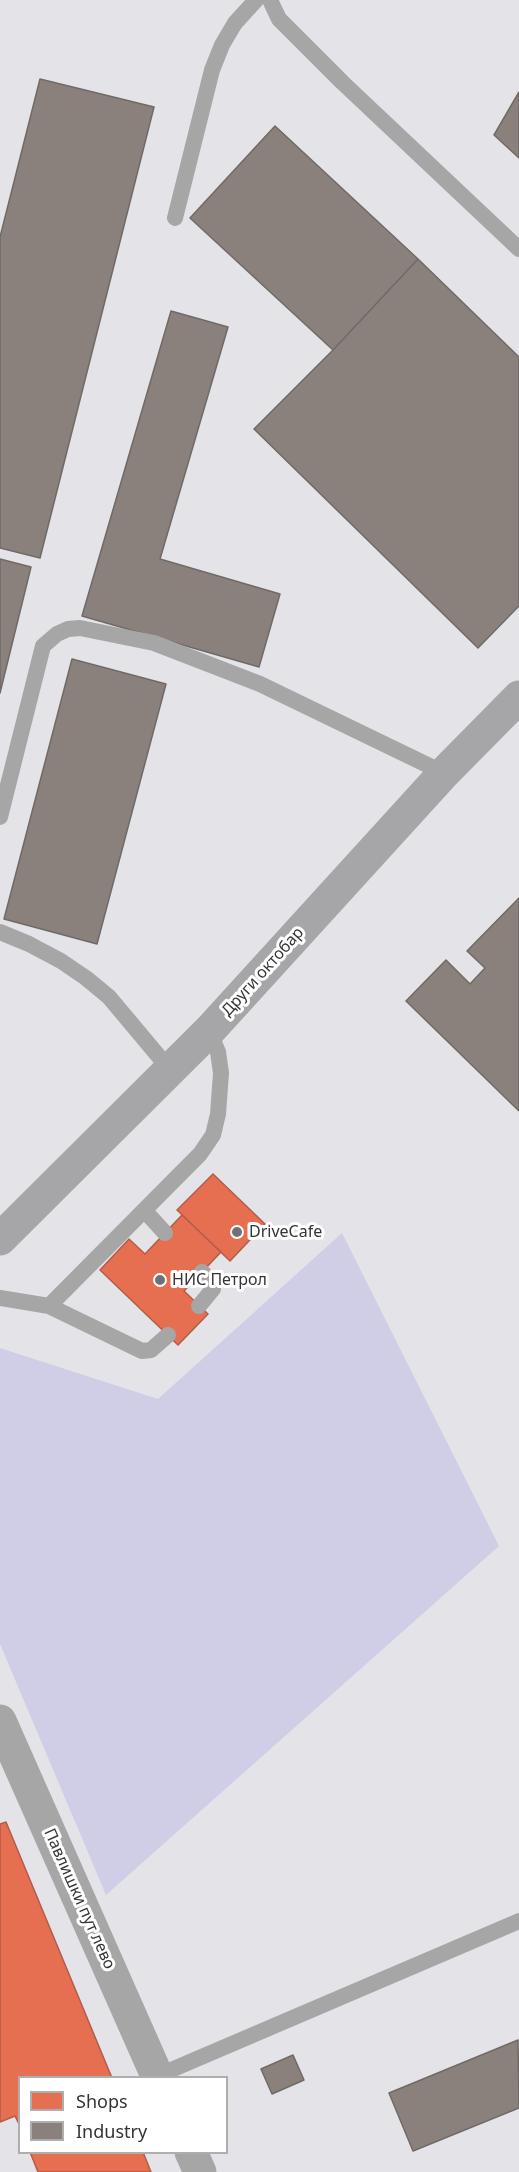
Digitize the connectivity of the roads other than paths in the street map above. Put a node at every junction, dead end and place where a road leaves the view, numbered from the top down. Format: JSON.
{"nodes":[{"id":1,"x":256,"y":0,"type":"edge"},
{"id":2,"x":270,"y":0,"type":"edge"},
{"id":3,"x":175,"y":218,"type":"dead end"},
{"id":4,"x":519,"y":249,"type":"edge"},
{"id":5,"x":519,"y":697,"type":"edge"},
{"id":6,"x":444,"y":773,"type":"junction"},
{"id":7,"x":0,"y":817,"type":"edge"},
{"id":8,"x":0,"y":932,"type":"edge"},
{"id":9,"x":209,"y":1031,"type":"junction"},
{"id":10,"x":171,"y":1071,"type":"junction"},
{"id":11,"x":145,"y":1211,"type":"junction"},
{"id":12,"x":165,"y":1233,"type":"dead end"},
{"id":13,"x":0,"y":1239,"type":"edge"},
{"id":14,"x":202,"y":1272,"type":"dead end"},
{"id":15,"x":0,"y":1298,"type":"edge"},
{"id":16,"x":49,"y":1306,"type":"junction"},
{"id":17,"x":199,"y":1306,"type":"dead end"},
{"id":18,"x":168,"y":1335,"type":"dead end"},
{"id":19,"x":0,"y":1721,"type":"edge"},
{"id":20,"x":519,"y":1921,"type":"edge"},
{"id":21,"x":157,"y":2076,"type":"edge"},
{"id":22,"x":159,"y":2076,"type":"edge"},
{"id":23,"x":192,"y":2154,"type":"edge"},
{"id":24,"x":200,"y":2172,"type":"edge"}],
"edges":[{"from":1,"to":3,"type":"lane"},
{"from":2,"to":4,"type":"lane"},
{"from":5,"to":6,"type":"main road","name":"Други октобар"},
{"from":6,"to":7,"type":"lane"},
{"from":6,"to":9,"type":"main road","name":"Други октобар"},
{"from":8,"to":10,"type":"lane"},
{"from":9,"to":10,"type":"main road","name":"Други октобар"},
{"from":9,"to":11,"type":"lane"},
{"from":10,"to":13,"type":"main road","name":"Други октобар"},
{"from":11,"to":12,"type":"lane"},
{"from":11,"to":16,"type":"lane"},
{"from":14,"to":17,"type":"lane"},
{"from":15,"to":16,"type":"lane"},
{"from":16,"to":18,"type":"lane"},
{"from":19,"to":21,"type":"street","name":"Павлишки пут лево"},
{"from":20,"to":22,"type":"lane"},
{"from":23,"to":24,"type":"street"}]}
